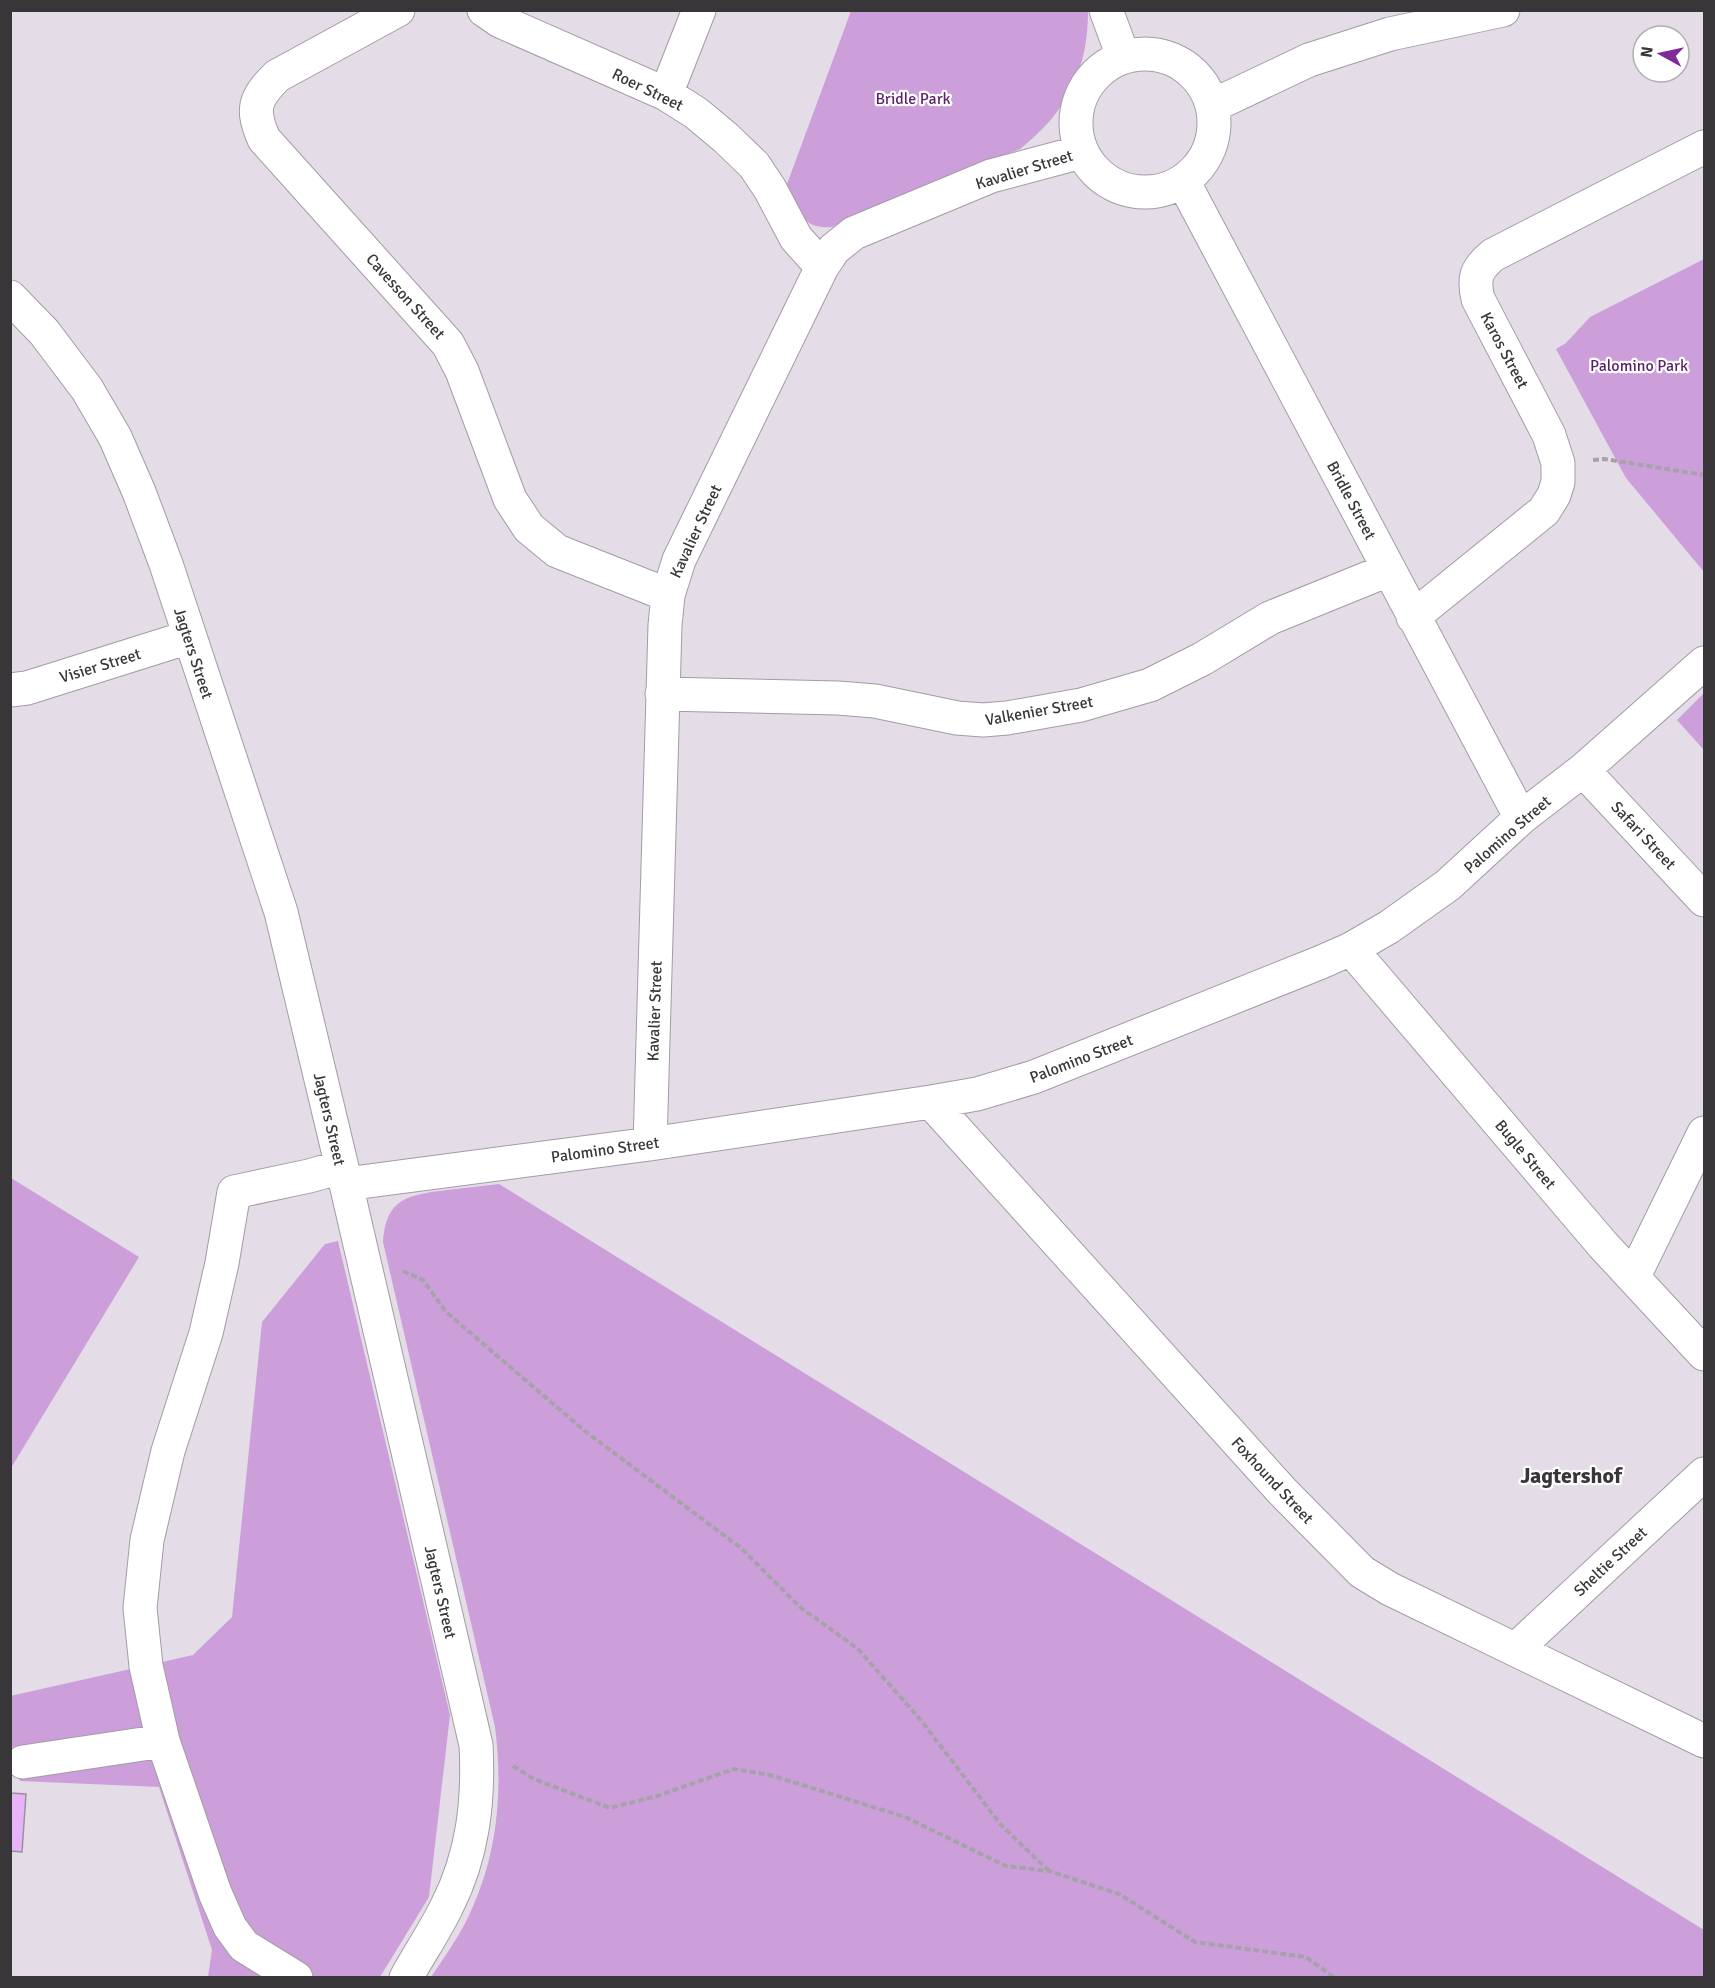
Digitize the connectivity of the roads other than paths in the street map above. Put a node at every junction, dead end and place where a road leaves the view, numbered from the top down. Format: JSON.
{"nodes":[{"id":1,"x":398,"y":10,"type":"edge"},
{"id":2,"x":484,"y":10,"type":"edge"},
{"id":3,"x":699,"y":10,"type":"edge"},
{"id":4,"x":1106,"y":10,"type":"edge"},
{"id":5,"x":1503,"y":10,"type":"edge"},
{"id":6,"x":1388,"y":22,"type":"edge"},
{"id":7,"x":1123,"y":56,"type":"junction"},
{"id":8,"x":666,"y":94,"type":"junction"},
{"id":9,"x":1212,"y":106,"type":"junction"},
{"id":10,"x":1704,"y":147,"type":"edge"},
{"id":11,"x":1081,"y":152,"type":"junction"},
{"id":12,"x":1183,"y":181,"type":"junction"},
{"id":13,"x":822,"y":267,"type":"junction"},
{"id":14,"x":10,"y":297,"type":"edge"},
{"id":15,"x":1388,"y":570,"type":"junction"},
{"id":16,"x":668,"y":595,"type":"junction"},
{"id":17,"x":1413,"y":617,"type":"junction"},
{"id":18,"x":189,"y":637,"type":"junction"},
{"id":19,"x":1704,"y":663,"type":"edge"},
{"id":20,"x":10,"y":690,"type":"edge"},
{"id":21,"x":663,"y":694,"type":"junction"},
{"id":22,"x":1583,"y":770,"type":"junction"},
{"id":23,"x":1521,"y":818,"type":"junction"},
{"id":24,"x":1704,"y":900,"type":"edge"},
{"id":25,"x":1351,"y":949,"type":"junction"},
{"id":26,"x":931,"y":1102,"type":"junction"},
{"id":27,"x":1704,"y":1133,"type":"edge"},
{"id":28,"x":650,"y":1144,"type":"junction"},
{"id":29,"x":344,"y":1175,"type":"junction"},
{"id":30,"x":1634,"y":1276,"type":"junction"},
{"id":31,"x":1704,"y":1354,"type":"edge"},
{"id":32,"x":1704,"y":1474,"type":"edge"},
{"id":33,"x":1516,"y":1649,"type":"junction"},
{"id":34,"x":1704,"y":1741,"type":"edge"},
{"id":35,"x":163,"y":1742,"type":"junction"},
{"id":36,"x":23,"y":1762,"type":"dead end"},
{"id":37,"x":296,"y":1977,"type":"edge"},
{"id":38,"x":405,"y":1977,"type":"edge"}],
"edges":[{"from":1,"to":16,"type":"street","name":"Cavesson Street"},
{"from":2,"to":8,"type":"street","name":"Roer Street"},
{"from":3,"to":8,"type":"street"},
{"from":4,"to":7,"type":"street"},
{"from":5,"to":6,"type":"street"},
{"from":6,"to":9,"type":"street"},
{"from":7,"to":9,"type":"street"},
{"from":7,"to":11,"type":"street"},
{"from":8,"to":13,"type":"street","name":"Roer Street"},
{"from":9,"to":12,"type":"street"},
{"from":10,"to":17,"type":"street","name":"Karos Street"},
{"from":11,"to":12,"type":"street"},
{"from":11,"to":13,"type":"street","name":"Kavalier Street"},
{"from":12,"to":15,"type":"street","name":"Bridle Street"},
{"from":13,"to":16,"type":"street","name":"Kavalier Street"},
{"from":14,"to":18,"type":"street","name":"Jagters Street"},
{"from":15,"to":17,"type":"street","name":"Bridle Street"},
{"from":15,"to":21,"type":"street","name":"Valkenier Street"},
{"from":16,"to":21,"type":"street","name":"Kavalier Street"},
{"from":17,"to":23,"type":"street","name":"Bridle Street"},
{"from":18,"to":20,"type":"street","name":"Visier Street"},
{"from":18,"to":29,"type":"street","name":"Jagters Street"},
{"from":19,"to":22,"type":"street","name":"Palomino Street"},
{"from":21,"to":28,"type":"street","name":"Kavalier Street"},
{"from":22,"to":23,"type":"street","name":"Palomino Street"},
{"from":22,"to":24,"type":"street","name":"Safari Street"},
{"from":23,"to":25,"type":"street","name":"Palomino Street"},
{"from":25,"to":26,"type":"street","name":"Palomino Street"},
{"from":25,"to":30,"type":"street","name":"Bugle Street"},
{"from":26,"to":28,"type":"street","name":"Palomino Street"},
{"from":26,"to":33,"type":"street","name":"Foxhound Street"},
{"from":27,"to":30,"type":"street"},
{"from":28,"to":29,"type":"street","name":"Palomino Street"},
{"from":29,"to":35,"type":"street","name":"Palomino Street"},
{"from":29,"to":38,"type":"street","name":"Jagters Street"},
{"from":30,"to":31,"type":"street","name":"Bugle Street"},
{"from":32,"to":33,"type":"street","name":"Sheltie Street"},
{"from":33,"to":34,"type":"street","name":"Foxhound Street"},
{"from":35,"to":36,"type":"street"},
{"from":35,"to":37,"type":"street"}]}
